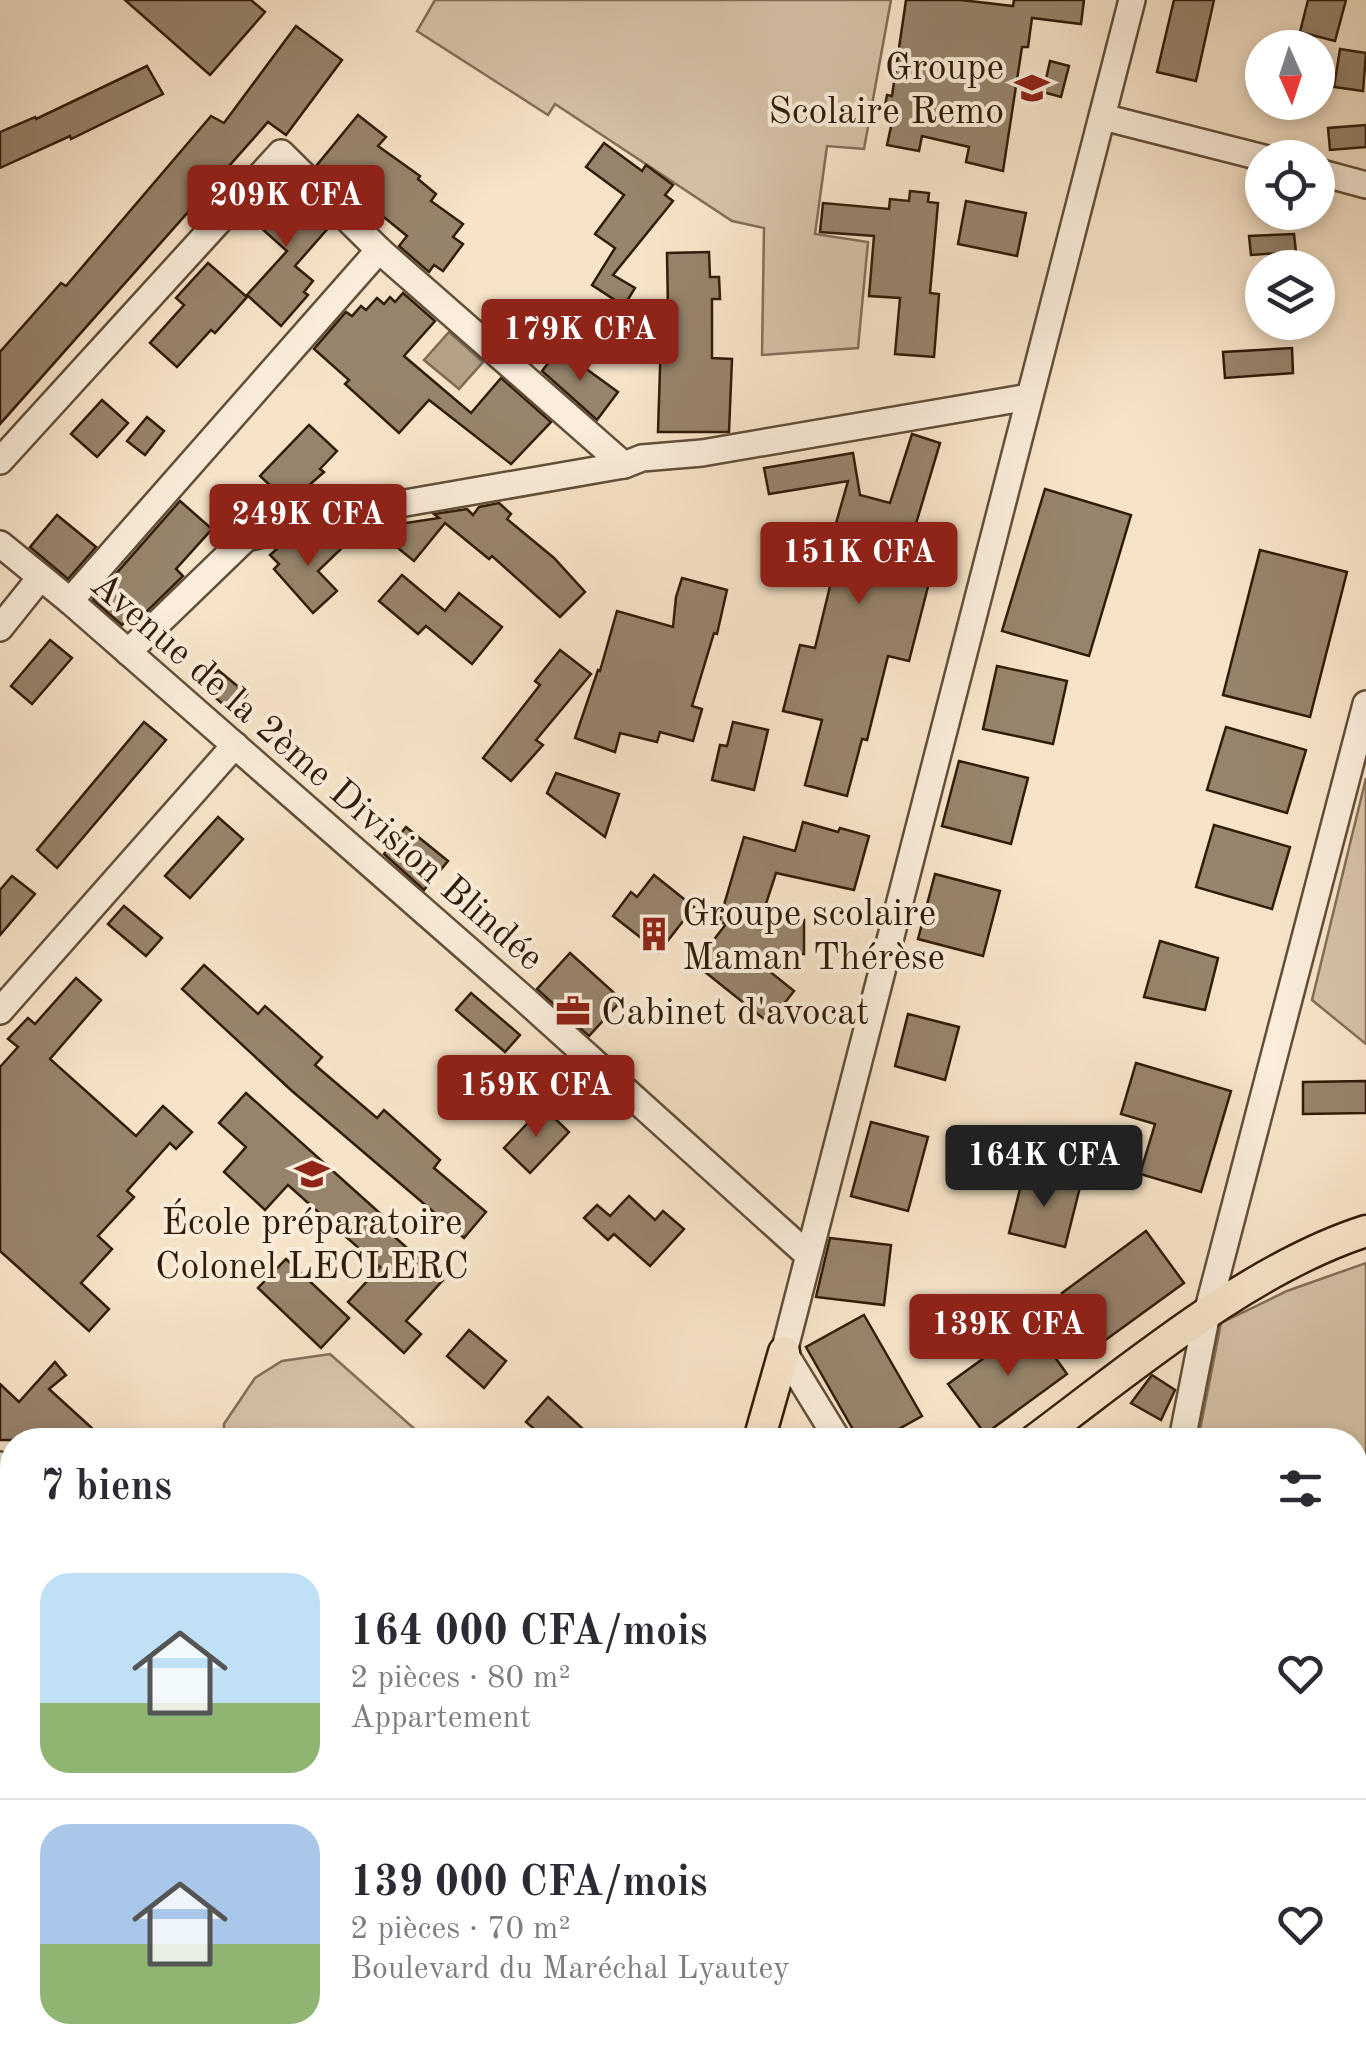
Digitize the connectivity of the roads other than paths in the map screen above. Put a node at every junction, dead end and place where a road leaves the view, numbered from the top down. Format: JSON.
{"nodes":[{"id":1,"x":1132,"y":0,"type":"edge"},
{"id":2,"x":1103,"y":116,"type":"junction"},
{"id":3,"x":1245,"y":153,"type":"edge"},
{"id":4,"x":1335,"y":177,"type":"edge"},
{"id":5,"x":1366,"y":185,"type":"edge"},
{"id":6,"x":379,"y":250,"type":"junction"},
{"id":7,"x":1030,"y":397,"type":"junction"},
{"id":8,"x":0,"y":462,"type":"edge"},
{"id":9,"x":624,"y":465,"type":"junction"},
{"id":10,"x":0,"y":544,"type":"edge"},
{"id":11,"x":40,"y":578,"type":"junction"},
{"id":12,"x":70,"y":602,"type":"junction"},
{"id":13,"x":0,"y":628,"type":"edge"},
{"id":14,"x":128,"y":652,"type":"junction"},
{"id":15,"x":1366,"y":704,"type":"edge"},
{"id":16,"x":235,"y":745,"type":"junction"},
{"id":17,"x":0,"y":1010,"type":"edge"},
{"id":18,"x":1366,"y":1230,"type":"edge"},
{"id":19,"x":808,"y":1255,"type":"junction"},
{"id":20,"x":1208,"y":1313,"type":"junction"},
{"id":21,"x":784,"y":1352,"type":"junction"},
{"id":22,"x":762,"y":1428,"type":"edge"},
{"id":23,"x":831,"y":1428,"type":"edge"},
{"id":24,"x":1051,"y":1428,"type":"edge"},
{"id":25,"x":1184,"y":1428,"type":"edge"}],
"edges":[{"from":1,"to":2,"type":"street"},
{"from":2,"to":3,"type":"street"},
{"from":2,"to":7,"type":"street"},
{"from":4,"to":5,"type":"street"},
{"from":6,"to":8,"type":"street"},
{"from":6,"to":9,"type":"street"},
{"from":6,"to":12,"type":"street"},
{"from":7,"to":9,"type":"street"},
{"from":7,"to":19,"type":"street"},
{"from":9,"to":14,"type":"street"},
{"from":10,"to":11,"type":"street","name":"Avenue de la 2ème Division Blindée"},
{"from":11,"to":12,"type":"street","name":"Avenue de la 2ème Division Blindée"},
{"from":11,"to":13,"type":"street"},
{"from":12,"to":14,"type":"street","name":"Avenue de la 2ème Division Blindée"},
{"from":14,"to":16,"type":"street","name":"Avenue de la 2ème Division Blindée"},
{"from":15,"to":20,"type":"street"},
{"from":16,"to":17,"type":"street"},
{"from":16,"to":19,"type":"street","name":"Avenue de la 2ème Division Blindée"},
{"from":18,"to":20,"type":"main road"},
{"from":19,"to":21,"type":"street"},
{"from":20,"to":24,"type":"main road"},
{"from":20,"to":25,"type":"street"},
{"from":21,"to":22,"type":"main road"},
{"from":21,"to":23,"type":"street"}]}
